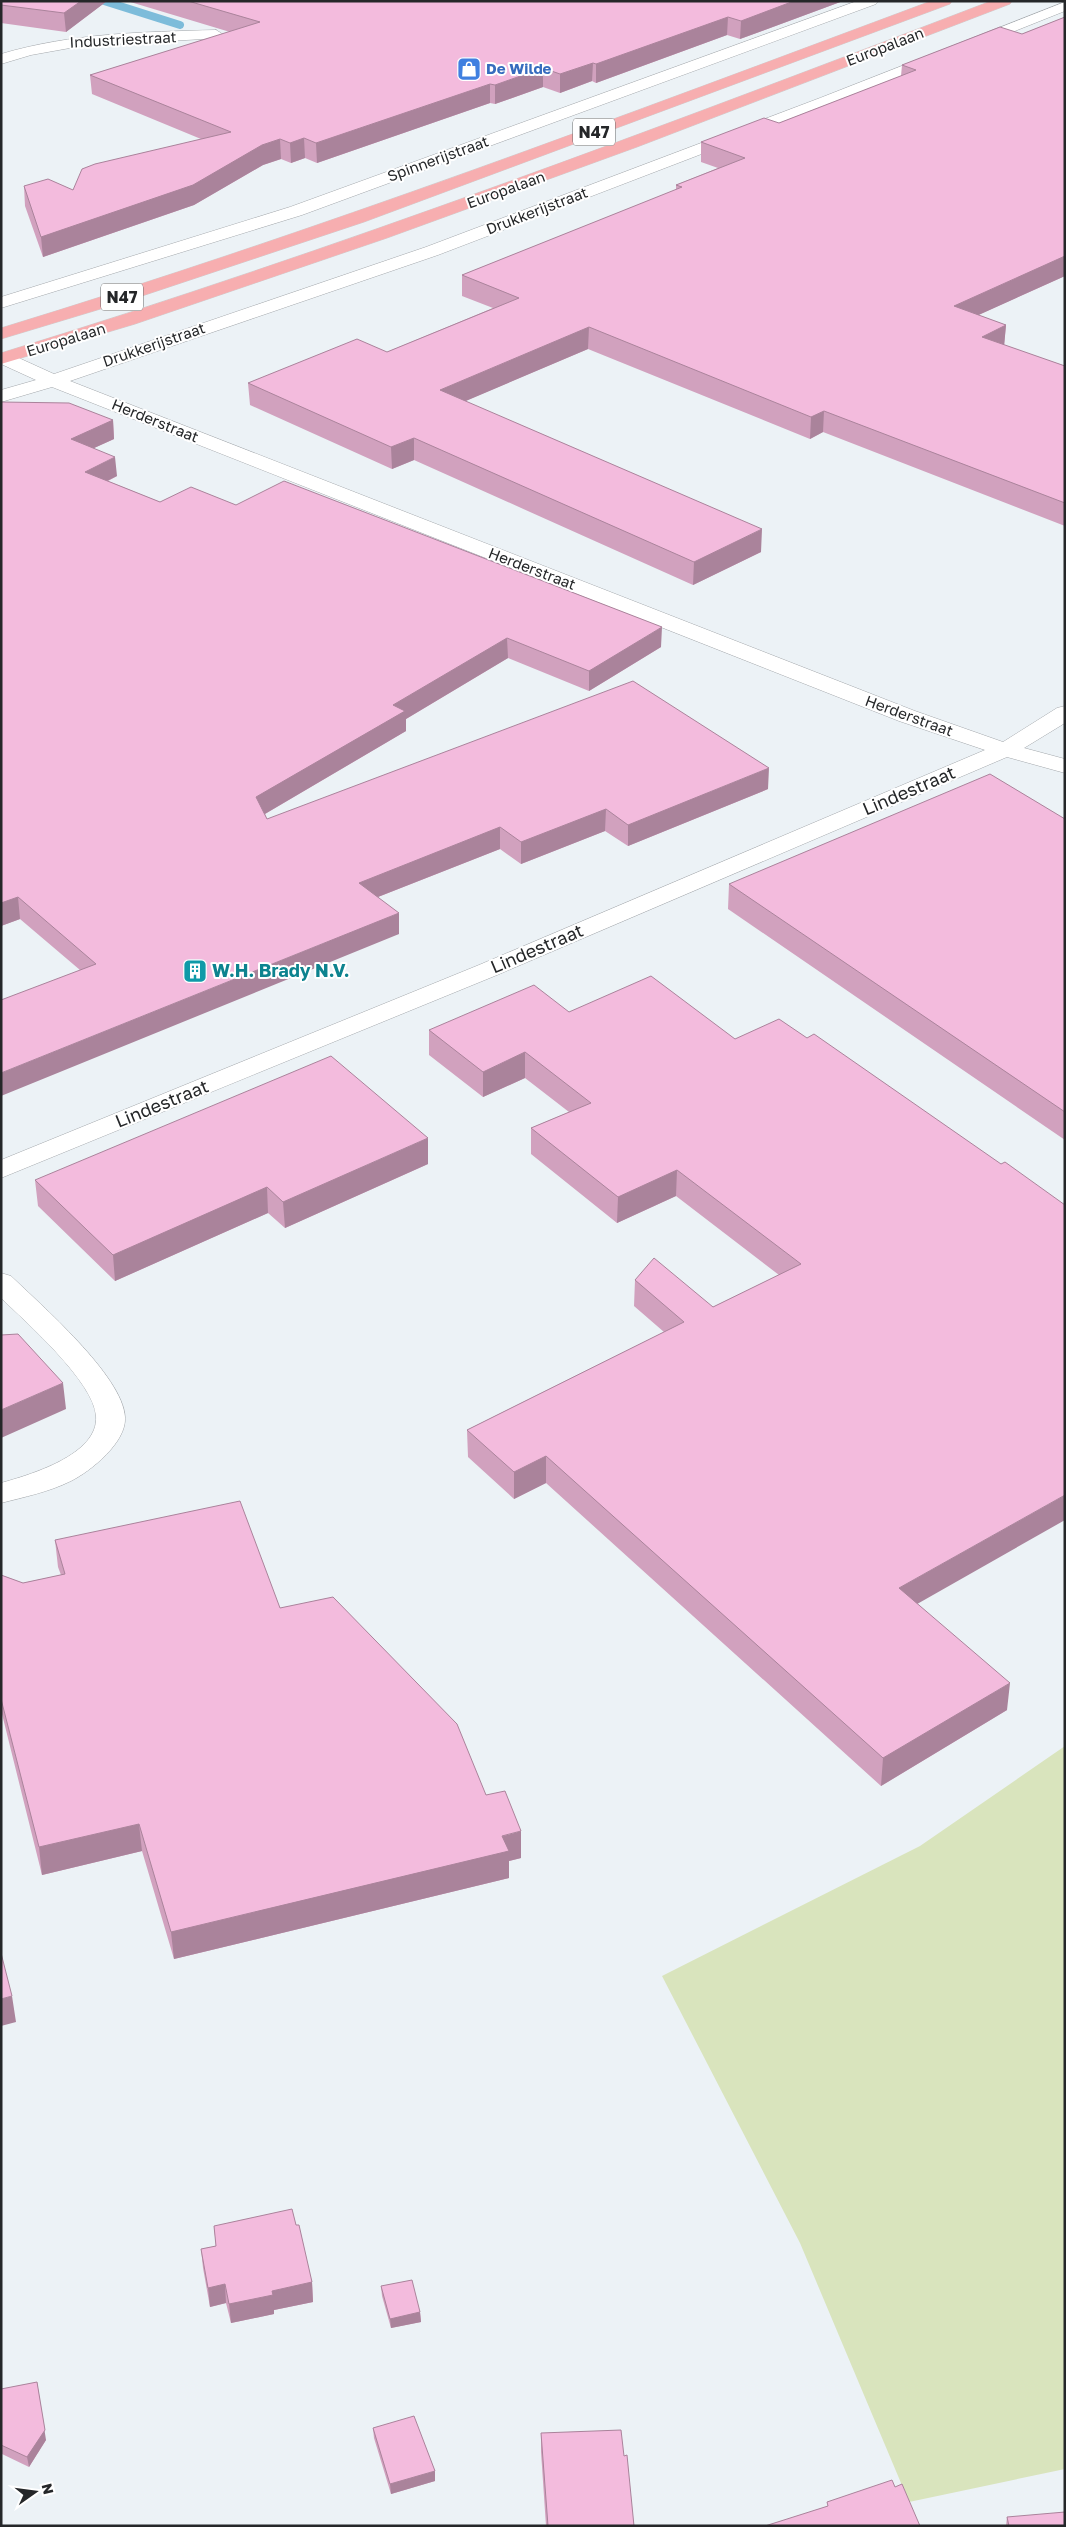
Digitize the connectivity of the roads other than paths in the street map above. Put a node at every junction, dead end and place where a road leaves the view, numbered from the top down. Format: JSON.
{"nodes":[{"id":1,"x":871,"y":1,"type":"edge"},
{"id":2,"x":945,"y":1,"type":"edge"},
{"id":3,"x":1005,"y":1,"type":"edge"},
{"id":4,"x":1065,"y":6,"type":"edge"},
{"id":5,"x":216,"y":35,"type":"edge"},
{"id":6,"x":1,"y":59,"type":"edge"},
{"id":7,"x":1,"y":303,"type":"edge"},
{"id":8,"x":1,"y":334,"type":"edge"},
{"id":9,"x":2,"y":359,"type":"edge"},
{"id":10,"x":53,"y":381,"type":"junction"},
{"id":11,"x":1,"y":396,"type":"edge"},
{"id":12,"x":1065,"y":714,"type":"edge"},
{"id":13,"x":1005,"y":750,"type":"junction"},
{"id":14,"x":1065,"y":766,"type":"edge"},
{"id":15,"x":1,"y":1170,"type":"edge"},
{"id":16,"x":1,"y":1282,"type":"edge"},
{"id":17,"x":1,"y":1493,"type":"edge"}],
"edges":[{"from":1,"to":7,"type":"street","name":"Spinnerijstraat"},
{"from":2,"to":8,"type":"highway","name":"Europalaan","number":"N47"},
{"from":3,"to":9,"type":"highway","name":"Europalaan","number":"N47"},
{"from":4,"to":10,"type":"street","name":"Drukkerijstraat"},
{"from":5,"to":6,"type":"street","name":"Industriestraat"},
{"from":9,"to":10,"type":"street","name":"Herderstraat"},
{"from":10,"to":11,"type":"street","name":"Drukkerijstraat"},
{"from":10,"to":13,"type":"street","name":"Herderstraat"},
{"from":12,"to":13,"type":"street","name":"Lindestraat"},
{"from":13,"to":14,"type":"street","name":"Herderstraat"},
{"from":13,"to":15,"type":"street","name":"Lindestraat"},
{"from":16,"to":17,"type":"street"}]}
